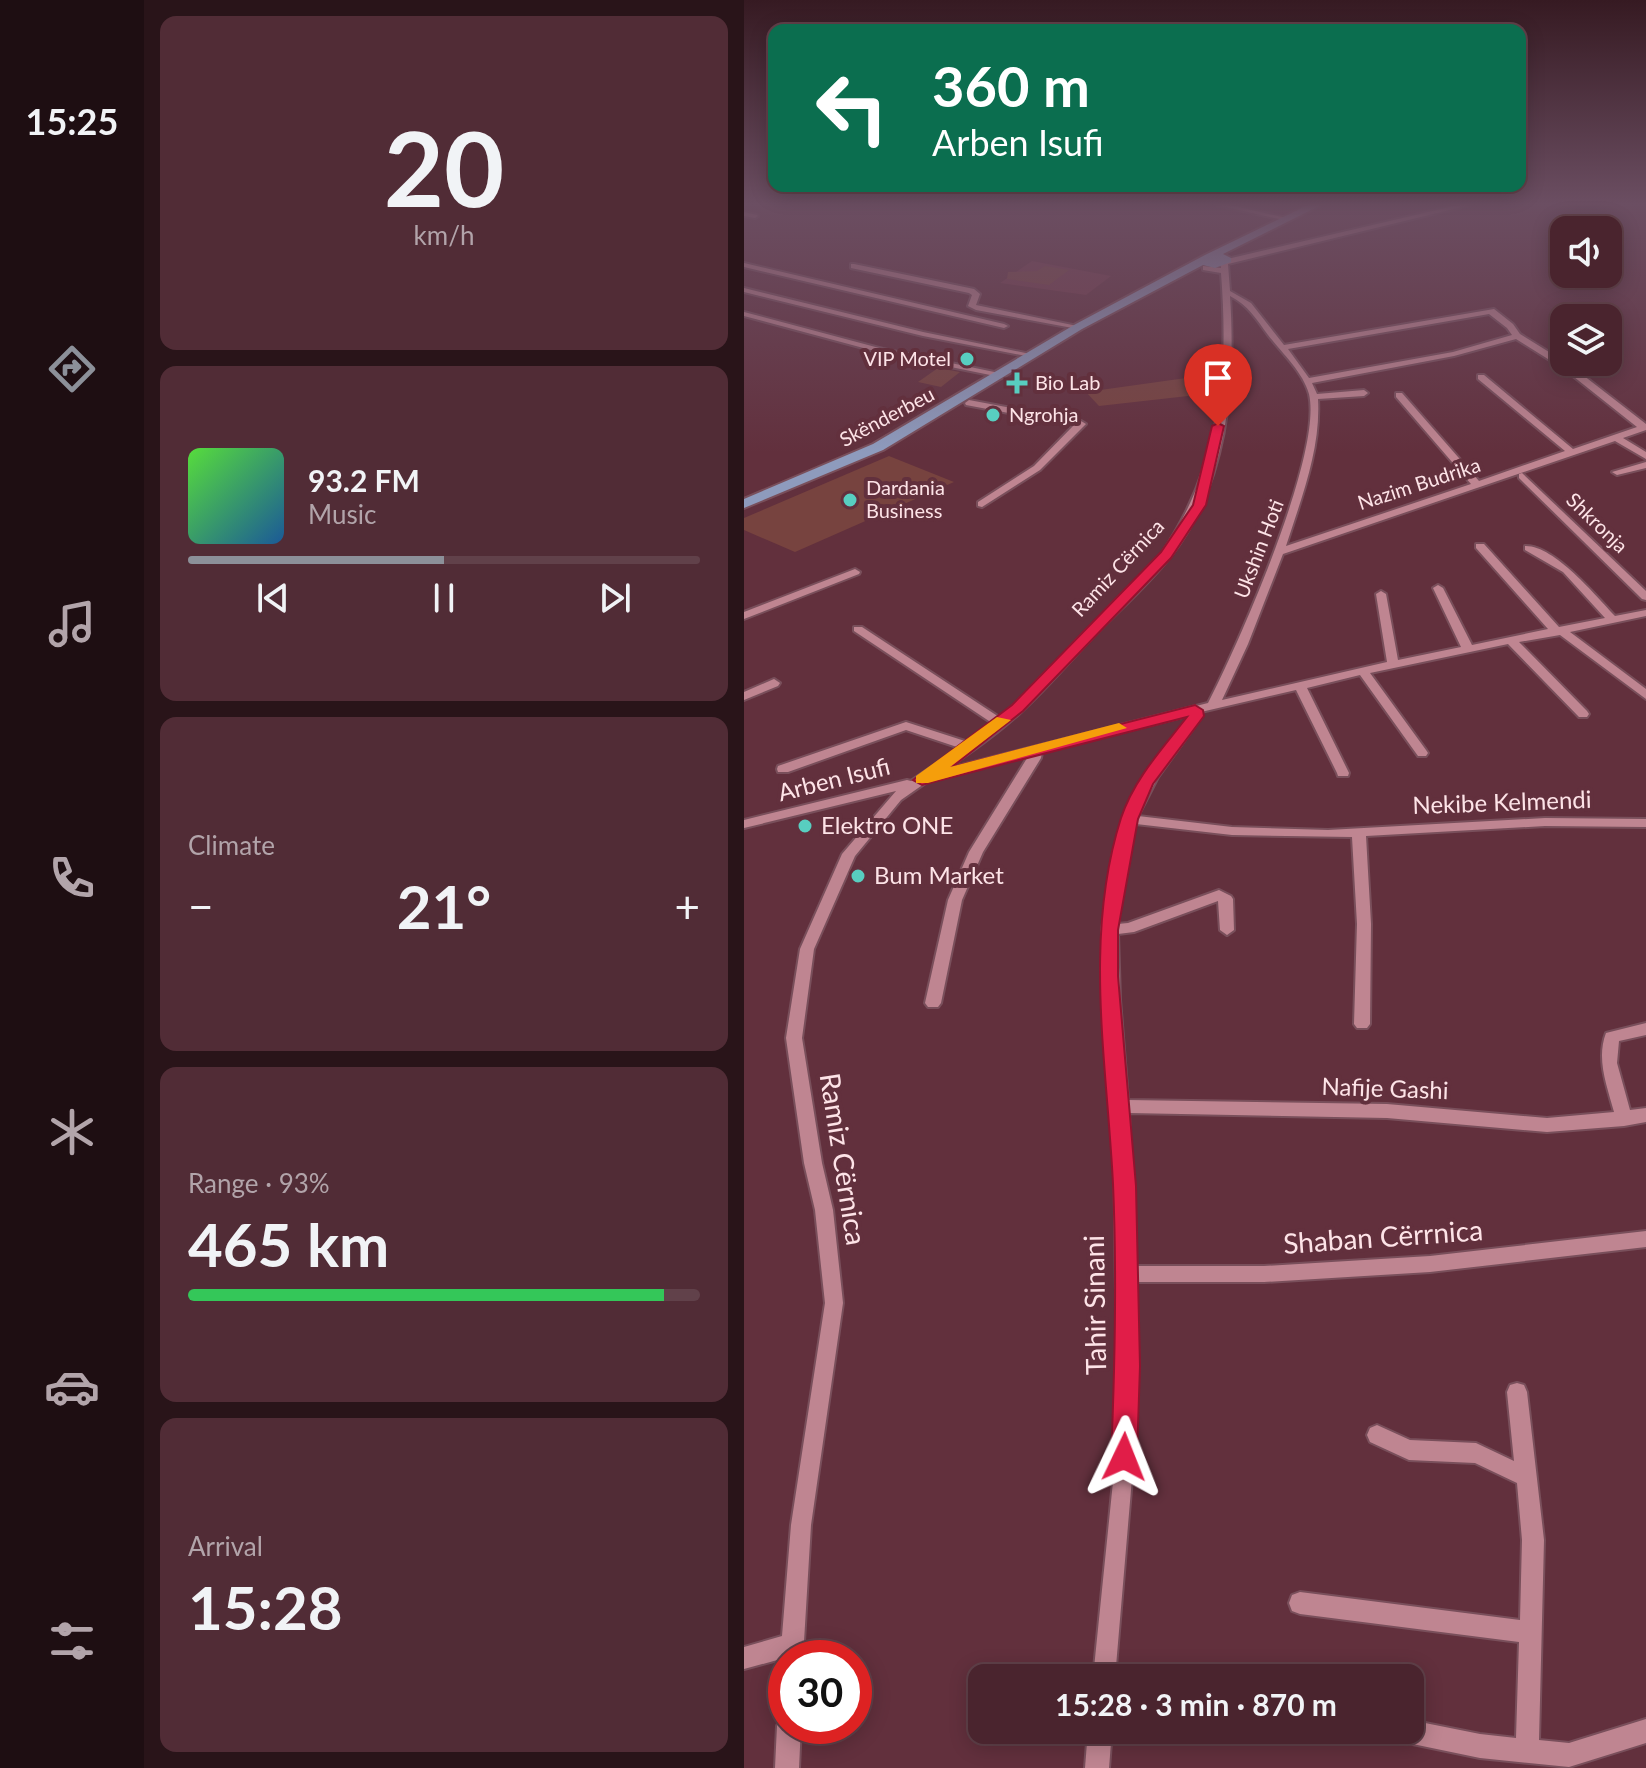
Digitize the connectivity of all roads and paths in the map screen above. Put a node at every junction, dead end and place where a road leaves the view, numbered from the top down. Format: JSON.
{"nodes":[{"id":1,"x":841,"y":288,"type":"edge"},
{"id":2,"x":955,"y":288,"type":"edge"},
{"id":3,"x":1164,"y":288,"type":"edge"},
{"id":4,"x":1169,"y":288,"type":"edge"},
{"id":5,"x":1226,"y":288,"type":"edge"},
{"id":6,"x":744,"y":290,"type":"edge"},
{"id":7,"x":1229,"y":293,"type":"junction"},
{"id":8,"x":991,"y":310,"type":"junction"},
{"id":9,"x":744,"y":314,"type":"edge"},
{"id":10,"x":976,"y":319,"type":"junction"},
{"id":11,"x":1004,"y":326,"type":"dead end"},
{"id":12,"x":1078,"y":327,"type":"junction"},
{"id":13,"x":1517,"y":336,"type":"junction"},
{"id":14,"x":1281,"y":348,"type":"junction"},
{"id":15,"x":1031,"y":355,"type":"junction"},
{"id":16,"x":1000,"y":374,"type":"junction"},
{"id":17,"x":1481,"y":377,"type":"dead end"},
{"id":18,"x":1306,"y":381,"type":"junction"},
{"id":19,"x":1364,"y":393,"type":"dead end"},
{"id":20,"x":1399,"y":395,"type":"dead end"},
{"id":21,"x":1314,"y":397,"type":"junction"},
{"id":22,"x":969,"y":403,"type":"junction"},
{"id":23,"x":1645,"y":428,"type":"edge"},
{"id":24,"x":1615,"y":437,"type":"junction"},
{"id":25,"x":1570,"y":451,"type":"junction"},
{"id":26,"x":1646,"y":456,"type":"edge"},
{"id":27,"x":1646,"y":465,"type":"edge"},
{"id":28,"x":1617,"y":472,"type":"dead end"},
{"id":29,"x":1522,"y":476,"type":"dead end"},
{"id":30,"x":1477,"y":485,"type":"junction"},
{"id":31,"x":746,"y":504,"type":"edge"},
{"id":32,"x":982,"y":504,"type":"dead end"},
{"id":33,"x":1480,"y":546,"type":"dead end"},
{"id":34,"x":1529,"y":548,"type":"dead end"},
{"id":35,"x":1279,"y":552,"type":"junction"},
{"id":36,"x":855,"y":572,"type":"dead end"},
{"id":37,"x":1438,"y":588,"type":"dead end"},
{"id":38,"x":1381,"y":594,"type":"dead end"},
{"id":39,"x":1646,"y":597,"type":"edge"},
{"id":40,"x":1646,"y":613,"type":"edge"},
{"id":41,"x":744,"y":616,"type":"edge"},
{"id":42,"x":1613,"y":620,"type":"junction"},
{"id":43,"x":858,"y":629,"type":"dead end"},
{"id":44,"x":1559,"y":631,"type":"junction"},
{"id":45,"x":1512,"y":642,"type":"junction"},
{"id":46,"x":1468,"y":649,"type":"junction"},
{"id":47,"x":1393,"y":664,"type":"junction"},
{"id":48,"x":1363,"y":671,"type":"junction"},
{"id":49,"x":774,"y":683,"type":"dead end"},
{"id":50,"x":1300,"y":686,"type":"junction"},
{"id":51,"x":1646,"y":695,"type":"edge"},
{"id":52,"x":744,"y":696,"type":"edge"},
{"id":53,"x":1204,"y":708,"type":"junction"},
{"id":54,"x":1583,"y":714,"type":"dead end"},
{"id":55,"x":1000,"y":723,"type":"junction"},
{"id":56,"x":970,"y":747,"type":"junction"},
{"id":57,"x":1036,"y":750,"type":"junction"},
{"id":58,"x":1422,"y":753,"type":"dead end"},
{"id":59,"x":783,"y":769,"type":"dead end"},
{"id":60,"x":1343,"y":773,"type":"dead end"},
{"id":61,"x":922,"y":780,"type":"junction"},
{"id":62,"x":1130,"y":819,"type":"junction"},
{"id":63,"x":1646,"y":823,"type":"edge"},
{"id":64,"x":744,"y":824,"type":"edge"},
{"id":65,"x":1359,"y":833,"type":"junction"},
{"id":66,"x":1109,"y":930,"type":"junction"},
{"id":67,"x":1227,"y":930,"type":"dead end"},
{"id":68,"x":933,"y":1003,"type":"dead end"},
{"id":69,"x":1362,"y":1024,"type":"dead end"},
{"id":70,"x":1646,"y":1029,"type":"edge"},
{"id":71,"x":1120,"y":1106,"type":"junction"},
{"id":72,"x":1646,"y":1115,"type":"edge"},
{"id":73,"x":1624,"y":1119,"type":"junction"},
{"id":74,"x":1646,"y":1239,"type":"edge"},
{"id":75,"x":1124,"y":1274,"type":"junction"},
{"id":76,"x":1517,"y":1392,"type":"dead end"},
{"id":77,"x":1377,"y":1435,"type":"dead end"},
{"id":78,"x":1527,"y":1477,"type":"junction"},
{"id":79,"x":1300,"y":1603,"type":"dead end"},
{"id":80,"x":1531,"y":1632,"type":"junction"},
{"id":81,"x":793,"y":1640,"type":"edge"},
{"id":82,"x":768,"y":1654,"type":"edge"},
{"id":83,"x":744,"y":1658,"type":"edge"},
{"id":84,"x":1110,"y":1664,"type":"edge"},
{"id":85,"x":1646,"y":1731,"type":"edge"},
{"id":86,"x":1424,"y":1734,"type":"edge"},
{"id":87,"x":788,"y":1744,"type":"edge"},
{"id":88,"x":1099,"y":1744,"type":"edge"},
{"id":89,"x":1527,"y":1751,"type":"junction"},
{"id":90,"x":787,"y":1768,"type":"edge"},
{"id":91,"x":1097,"y":1768,"type":"edge"}],
"edges":[{"from":1,"to":10,"type":"street"},
{"from":2,"to":8,"type":"street"},
{"from":3,"to":12,"type":"main road","name":"Skënderbeu"},
{"from":4,"to":22,"type":"main road","name":"Skënderbeu"},
{"from":5,"to":7,"type":"street","name":"Ramiz Cërnica"},
{"from":6,"to":15,"type":"street"},
{"from":7,"to":14,"type":"street"},
{"from":7,"to":55,"type":"street","name":"Ramiz Cërnica"},
{"from":8,"to":10,"type":"street"},
{"from":8,"to":12,"type":"street"},
{"from":9,"to":16,"type":"street"},
{"from":10,"to":11,"type":"street"},
{"from":12,"to":15,"type":"main road","name":"Skënderbeu"},
{"from":13,"to":14,"type":"street","name":"Nazim Budrika"},
{"from":13,"to":18,"type":"street"},
{"from":13,"to":23,"type":"street","name":"Nazim Budrika"},
{"from":14,"to":18,"type":"street"},
{"from":15,"to":16,"type":"main road","name":"Skënderbeu"},
{"from":16,"to":31,"type":"main road","name":"Skënderbeu"},
{"from":17,"to":25,"type":"street"},
{"from":18,"to":21,"type":"street"},
{"from":19,"to":21,"type":"street"},
{"from":20,"to":30,"type":"street"},
{"from":21,"to":35,"type":"street","name":"Ukshin Hoti"},
{"from":22,"to":31,"type":"main road","name":"Skënderbeu"},
{"from":22,"to":32,"type":"street","name":"Skënderbeu"},
{"from":23,"to":24,"type":"street","name":"Nazim Budrika"},
{"from":24,"to":25,"type":"street","name":"Nazim Budrika"},
{"from":24,"to":26,"type":"street"},
{"from":25,"to":30,"type":"street","name":"Nazim Budrika"},
{"from":27,"to":28,"type":"street"},
{"from":29,"to":39,"type":"street","name":"Shkronja"},
{"from":30,"to":35,"type":"street","name":"Nazim Budrika"},
{"from":33,"to":44,"type":"street"},
{"from":34,"to":42,"type":"street"},
{"from":35,"to":53,"type":"street","name":"Ukshin Hoti"},
{"from":36,"to":41,"type":"street"},
{"from":37,"to":46,"type":"street"},
{"from":38,"to":47,"type":"street"},
{"from":40,"to":42,"type":"street","name":"Arben Isufi"},
{"from":42,"to":44,"type":"street","name":"Arben Isufi"},
{"from":43,"to":55,"type":"street"},
{"from":44,"to":45,"type":"street","name":"Arben Isufi"},
{"from":44,"to":51,"type":"street"},
{"from":45,"to":46,"type":"street","name":"Arben Isufi"},
{"from":45,"to":54,"type":"street"},
{"from":46,"to":47,"type":"street","name":"Arben Isufi"},
{"from":47,"to":48,"type":"street","name":"Arben Isufi"},
{"from":48,"to":50,"type":"street","name":"Arben Isufi"},
{"from":48,"to":58,"type":"street"},
{"from":49,"to":52,"type":"street"},
{"from":50,"to":53,"type":"street","name":"Arben Isufi"},
{"from":50,"to":60,"type":"street"},
{"from":53,"to":57,"type":"street","name":"Arben Isufi"},
{"from":53,"to":62,"type":"street","name":"Tahir Sinani"},
{"from":55,"to":56,"type":"street","name":"Ramiz Cërnica"},
{"from":56,"to":59,"type":"street"},
{"from":56,"to":61,"type":"street","name":"Ramiz Cërnica"},
{"from":57,"to":61,"type":"street","name":"Arben Isufi"},
{"from":57,"to":68,"type":"street"},
{"from":61,"to":64,"type":"street","name":"Arben Isufi"},
{"from":61,"to":81,"type":"street","name":"Ramiz Cërnica"},
{"from":62,"to":65,"type":"street","name":"Nekibe Kelmendi"},
{"from":62,"to":66,"type":"street","name":"Tahir Sinani"},
{"from":63,"to":65,"type":"street","name":"Nekibe Kelmendi"},
{"from":65,"to":69,"type":"street"},
{"from":66,"to":67,"type":"street"},
{"from":66,"to":71,"type":"street","name":"Tahir Sinani"},
{"from":70,"to":73,"type":"street"},
{"from":71,"to":73,"type":"street","name":"Nafije Gashi"},
{"from":71,"to":75,"type":"street","name":"Tahir Sinani"},
{"from":72,"to":73,"type":"street","name":"Nafije Gashi"},
{"from":74,"to":75,"type":"street","name":"Shaban Cërrnica"},
{"from":75,"to":84,"type":"street","name":"Tahir Sinani"},
{"from":76,"to":78,"type":"street"},
{"from":77,"to":78,"type":"street"},
{"from":78,"to":80,"type":"street"},
{"from":79,"to":80,"type":"street"},
{"from":80,"to":89,"type":"street"},
{"from":82,"to":83,"type":"street","name":"Ramiz Cërnica"},
{"from":85,"to":89,"type":"street"},
{"from":86,"to":89,"type":"street"},
{"from":87,"to":90,"type":"street"},
{"from":88,"to":91,"type":"street"}]}
